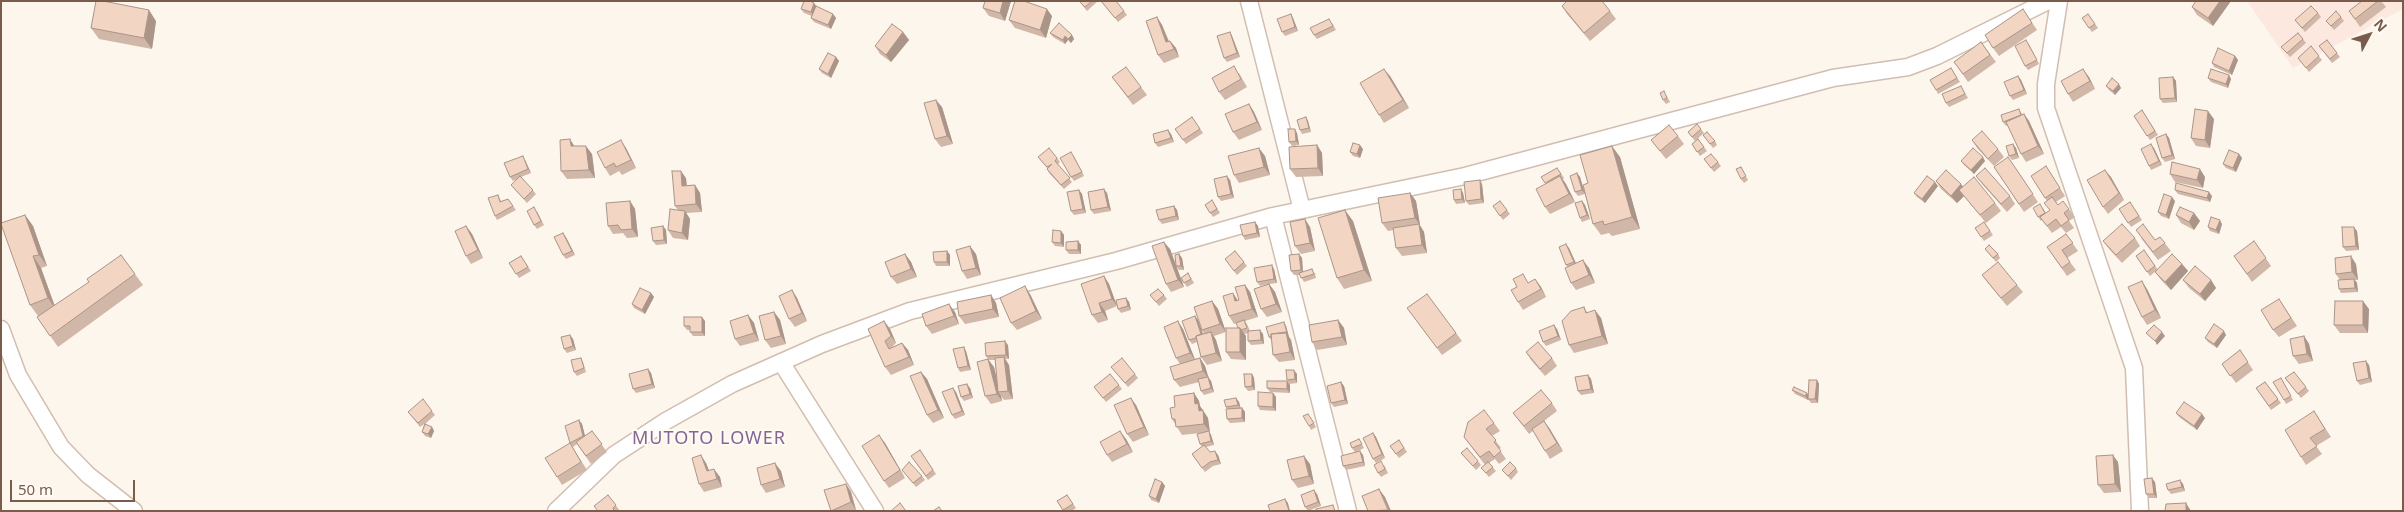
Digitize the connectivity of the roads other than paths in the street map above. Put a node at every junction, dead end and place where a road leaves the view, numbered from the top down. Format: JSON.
{"nodes":[{"id":1,"x":1249,"y":1,"type":"edge"},
{"id":2,"x":2048,"y":1,"type":"edge"},
{"id":3,"x":2058,"y":1,"type":"edge"},
{"id":4,"x":1302,"y":210,"type":"junction"},
{"id":5,"x":1273,"y":216,"type":"junction"},
{"id":6,"x":1,"y":328,"type":"edge"},
{"id":7,"x":781,"y":362,"type":"junction"},
{"id":8,"x":134,"y":511,"type":"edge"},
{"id":9,"x":556,"y":511,"type":"edge"},
{"id":10,"x":876,"y":511,"type":"edge"},
{"id":11,"x":1348,"y":511,"type":"edge"},
{"id":12,"x":2140,"y":511,"type":"edge"}],
"edges":[{"from":1,"to":4,"type":"street"},
{"from":2,"to":4,"type":"street"},
{"from":3,"to":12,"type":"street"},
{"from":4,"to":5,"type":"street"},
{"from":5,"to":7,"type":"street"},
{"from":5,"to":11,"type":"street"},
{"from":6,"to":8,"type":"street"},
{"from":7,"to":9,"type":"street"},
{"from":7,"to":10,"type":"street"}]}
